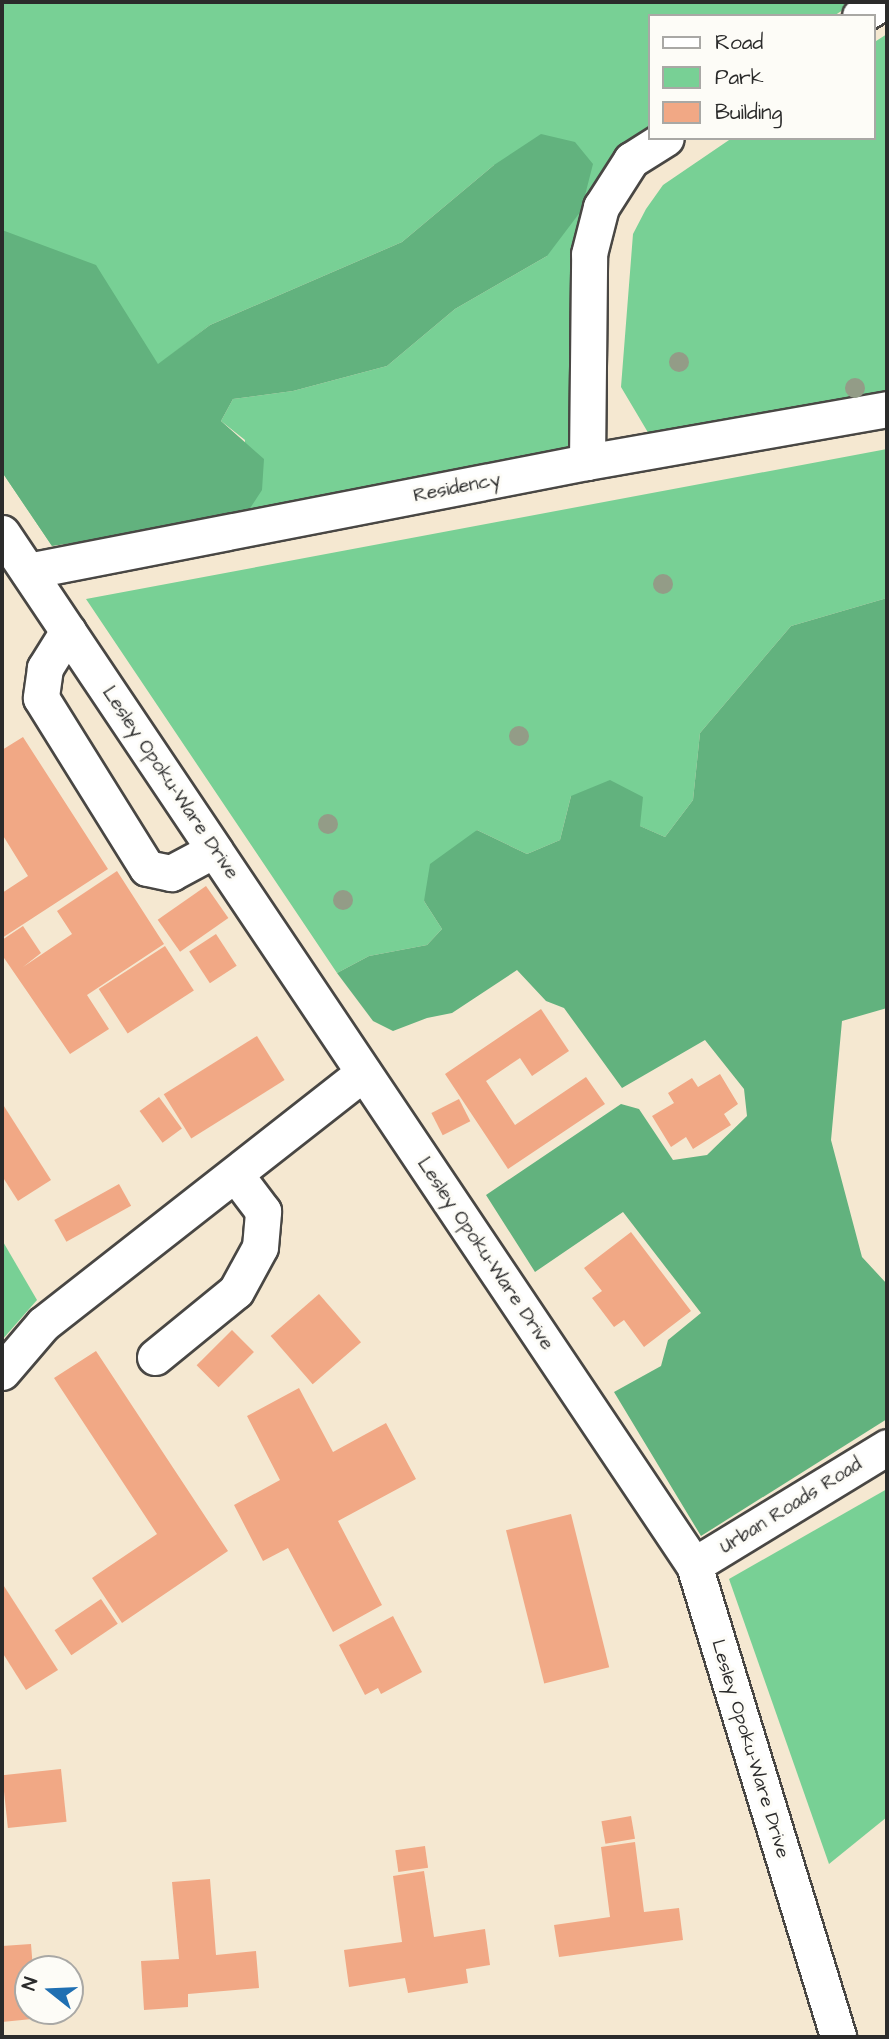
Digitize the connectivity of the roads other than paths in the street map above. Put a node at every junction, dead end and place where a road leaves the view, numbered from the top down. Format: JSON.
{"nodes":[{"id":1,"x":882,"y":2,"type":"edge"},
{"id":2,"x":863,"y":14,"type":"edge"},
{"id":3,"x":663,"y":140,"type":"edge"},
{"id":4,"x":887,"y":409,"type":"edge"},
{"id":5,"x":587,"y":462,"type":"junction"},
{"id":6,"x":2,"y":533,"type":"edge"},
{"id":7,"x":28,"y":571,"type":"junction"},
{"id":8,"x":68,"y":631,"type":"junction"},
{"id":9,"x":214,"y":850,"type":"junction"},
{"id":10,"x":363,"y":1073,"type":"junction"},
{"id":11,"x":235,"y":1174,"type":"junction"},
{"id":12,"x":155,"y":1357,"type":"dead end"},
{"id":13,"x":2,"y":1372,"type":"edge"},
{"id":14,"x":887,"y":1447,"type":"edge"},
{"id":15,"x":694,"y":1565,"type":"junction"},
{"id":16,"x":838,"y":2037,"type":"edge"}],
"edges":[{"from":1,"to":2,"type":"street"},
{"from":3,"to":5,"type":"street"},
{"from":4,"to":5,"type":"street","name":"Residency"},
{"from":5,"to":7,"type":"street","name":"Residency"},
{"from":6,"to":7,"type":"street","name":"Lesley Opoku-Ware Drive"},
{"from":7,"to":8,"type":"street","name":"Lesley Opoku-Ware Drive"},
{"from":8,"to":9,"type":"street","name":"Lesley Opoku-Ware Drive"},
{"from":8,"to":9,"type":"street"},
{"from":9,"to":10,"type":"street","name":"Lesley Opoku-Ware Drive"},
{"from":10,"to":11,"type":"street"},
{"from":10,"to":15,"type":"street","name":"Lesley Opoku-Ware Drive"},
{"from":11,"to":12,"type":"street"},
{"from":11,"to":13,"type":"street"},
{"from":14,"to":15,"type":"street","name":"Urban Roads Road"},
{"from":15,"to":16,"type":"street","name":"Lesley Opoku-Ware Drive"}]}
